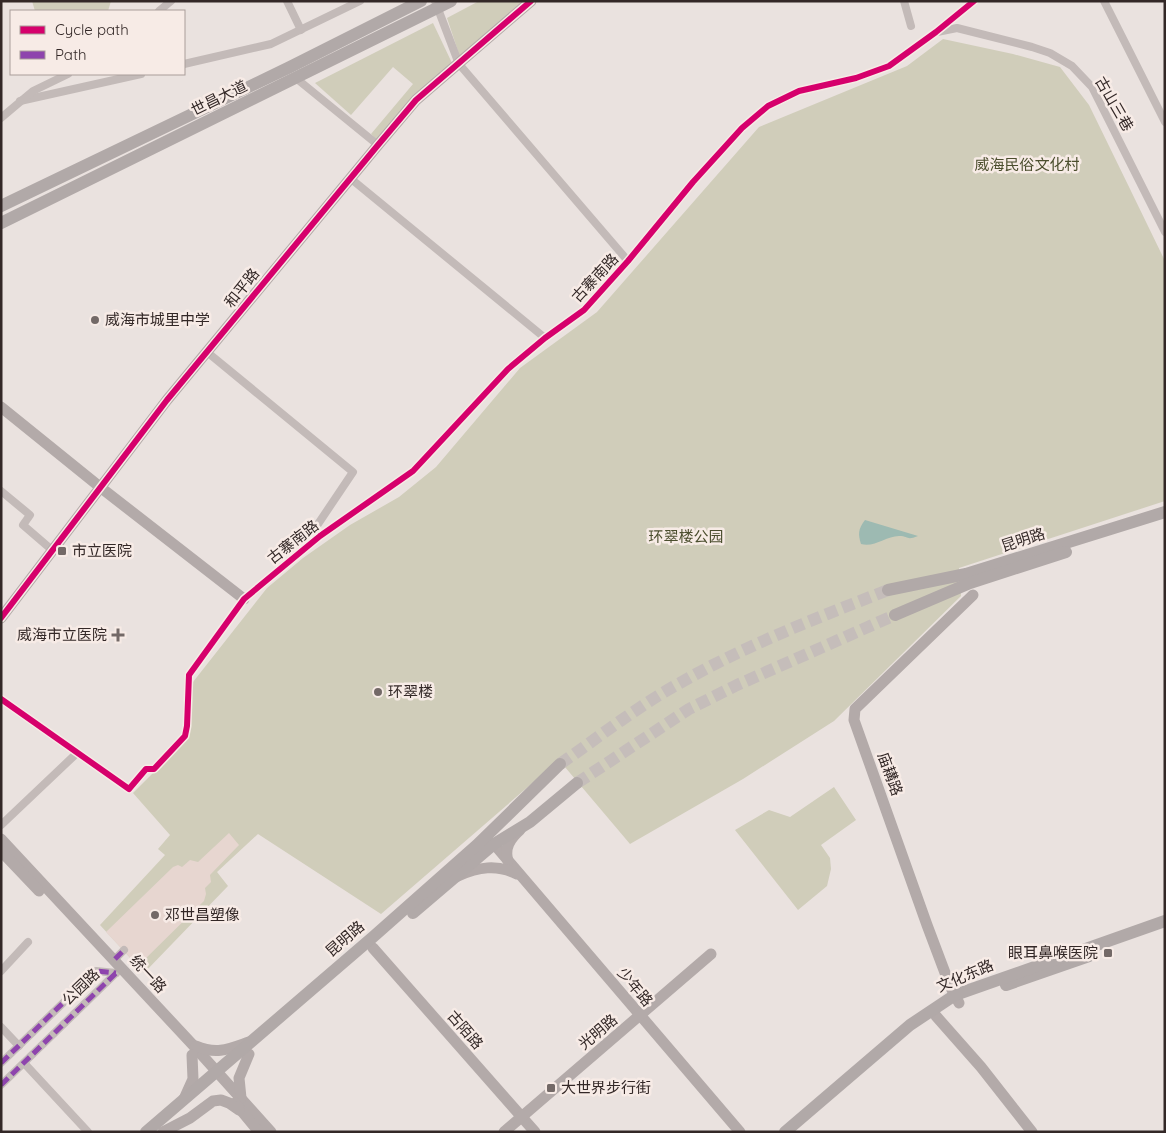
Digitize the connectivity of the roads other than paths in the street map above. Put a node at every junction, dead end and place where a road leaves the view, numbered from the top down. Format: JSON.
{"nodes":[{"id":1,"x":171,"y":1,"type":"edge"},
{"id":2,"x":287,"y":1,"type":"edge"},
{"id":3,"x":421,"y":1,"type":"edge"},
{"id":4,"x":451,"y":1,"type":"edge"},
{"id":5,"x":532,"y":1,"type":"edge"},
{"id":6,"x":904,"y":1,"type":"edge"},
{"id":7,"x":974,"y":1,"type":"edge"},
{"id":8,"x":1104,"y":1,"type":"edge"},
{"id":9,"x":357,"y":2,"type":"edge"},
{"id":10,"x":436,"y":4,"type":"edge"},
{"id":11,"x":160,"y":10,"type":"edge"},
{"id":12,"x":911,"y":26,"type":"dead end"},
{"id":13,"x":301,"y":30,"type":"junction"},
{"id":14,"x":936,"y":32,"type":"junction"},
{"id":15,"x":185,"y":64,"type":"edge"},
{"id":16,"x":459,"y":64,"type":"junction"},
{"id":17,"x":66,"y":75,"type":"edge"},
{"id":18,"x":137,"y":75,"type":"edge"},
{"id":19,"x":297,"y":78,"type":"junction"},
{"id":20,"x":20,"y":101,"type":"junction"},
{"id":21,"x":1,"y":118,"type":"edge"},
{"id":22,"x":1165,"y":122,"type":"edge"},
{"id":23,"x":378,"y":145,"type":"junction"},
{"id":24,"x":350,"y":178,"type":"junction"},
{"id":25,"x":1,"y":206,"type":"edge"},
{"id":26,"x":1,"y":223,"type":"edge"},
{"id":27,"x":1165,"y":232,"type":"edge"},
{"id":28,"x":628,"y":262,"type":"junction"},
{"id":29,"x":545,"y":338,"type":"junction"},
{"id":30,"x":207,"y":352,"type":"junction"},
{"id":31,"x":1,"y":407,"type":"edge"},
{"id":32,"x":100,"y":487,"type":"junction"},
{"id":33,"x":1,"y":491,"type":"edge"},
{"id":34,"x":1165,"y":512,"type":"edge"},
{"id":35,"x":1165,"y":519,"type":"edge"},
{"id":36,"x":320,"y":536,"type":"junction"},
{"id":37,"x":52,"y":550,"type":"junction"},
{"id":38,"x":888,"y":590,"type":"tunnel mouth"},
{"id":39,"x":973,"y":595,"type":"dead end"},
{"id":40,"x":244,"y":599,"type":"junction"},
{"id":41,"x":895,"y":615,"type":"tunnel mouth"},
{"id":42,"x":1,"y":618,"type":"edge"},
{"id":43,"x":1,"y":699,"type":"edge"},
{"id":44,"x":77,"y":753,"type":"junction"},
{"id":45,"x":560,"y":764,"type":"tunnel mouth"},
{"id":46,"x":576,"y":783,"type":"tunnel mouth"},
{"id":47,"x":519,"y":804,"type":"junction"},
{"id":48,"x":530,"y":822,"type":"junction"},
{"id":49,"x":1,"y":826,"type":"edge"},
{"id":50,"x":1,"y":839,"type":"edge"},
{"id":51,"x":494,"y":844,"type":"junction"},
{"id":52,"x":477,"y":845,"type":"junction"},
{"id":53,"x":1,"y":850,"type":"edge"},
{"id":54,"x":508,"y":861,"type":"junction"},
{"id":55,"x":521,"y":876,"type":"junction"},
{"id":56,"x":452,"y":879,"type":"junction"},
{"id":57,"x":1165,"y":921,"type":"edge"},
{"id":58,"x":1165,"y":930,"type":"edge"},
{"id":59,"x":28,"y":942,"type":"dead end"},
{"id":60,"x":373,"y":948,"type":"junction"},
{"id":61,"x":124,"y":950,"type":"dead end"},
{"id":62,"x":711,"y":954,"type":"dead end"},
{"id":63,"x":115,"y":959,"type":"dead end"},
{"id":64,"x":1,"y":972,"type":"edge"},
{"id":65,"x":116,"y":973,"type":"junction"},
{"id":66,"x":957,"y":999,"type":"junction"},
{"id":67,"x":640,"y":1016,"type":"junction"},
{"id":68,"x":936,"y":1016,"type":"junction"},
{"id":69,"x":1,"y":1027,"type":"edge"},
{"id":70,"x":19,"y":1046,"type":"junction"},
{"id":71,"x":249,"y":1048,"type":"junction"},
{"id":72,"x":192,"y":1050,"type":"junction"},
{"id":73,"x":1,"y":1063,"type":"edge"},
{"id":74,"x":24,"y":1063,"type":"junction"},
{"id":75,"x":216,"y":1076,"type":"junction"},
{"id":76,"x":1,"y":1085,"type":"edge"},
{"id":77,"x":184,"y":1099,"type":"junction"},
{"id":78,"x":242,"y":1100,"type":"junction"},
{"id":79,"x":242,"y":1113,"type":"junction"},
{"id":80,"x":522,"y":1116,"type":"junction"},
{"id":81,"x":88,"y":1132,"type":"edge"},
{"id":82,"x":146,"y":1132,"type":"edge"},
{"id":83,"x":158,"y":1132,"type":"edge"},
{"id":84,"x":163,"y":1132,"type":"edge"},
{"id":85,"x":259,"y":1132,"type":"edge"},
{"id":86,"x":271,"y":1132,"type":"edge"},
{"id":87,"x":504,"y":1132,"type":"edge"},
{"id":88,"x":535,"y":1132,"type":"edge"},
{"id":89,"x":740,"y":1132,"type":"edge"},
{"id":90,"x":785,"y":1132,"type":"edge"},
{"id":91,"x":794,"y":1132,"type":"edge"},
{"id":92,"x":1032,"y":1132,"type":"edge"}],
"edges":[{"from":1,"to":11,"type":"street"},
{"from":2,"to":13,"type":"street"},
{"from":3,"to":25,"type":"main road","name":"世昌大道"},
{"from":4,"to":10,"type":"main road","name":"世昌大道"},
{"from":5,"to":16,"type":"street","name":"和平路"},
{"from":6,"to":12,"type":"street"},
{"from":7,"to":14,"type":"street","name":"古寨南路"},
{"from":8,"to":22,"type":"street"},
{"from":9,"to":13,"type":"street"},
{"from":10,"to":16,"type":"street"},
{"from":10,"to":19,"type":"main road","name":"世昌大道"},
{"from":13,"to":15,"type":"street"},
{"from":14,"to":27,"type":"street","name":"古山三巷"},
{"from":14,"to":28,"type":"street","name":"古寨南路"},
{"from":16,"to":23,"type":"street","name":"和平路"},
{"from":16,"to":28,"type":"street"},
{"from":17,"to":20,"type":"street"},
{"from":18,"to":20,"type":"street"},
{"from":19,"to":23,"type":"street"},
{"from":19,"to":26,"type":"main road","name":"世昌大道"},
{"from":20,"to":21,"type":"street"},
{"from":23,"to":24,"type":"street","name":"和平路"},
{"from":24,"to":29,"type":"street"},
{"from":24,"to":30,"type":"street","name":"和平路"},
{"from":28,"to":29,"type":"street","name":"古寨南路"},
{"from":29,"to":36,"type":"street","name":"古寨南路"},
{"from":30,"to":32,"type":"street","name":"和平路"},
{"from":30,"to":36,"type":"street"},
{"from":31,"to":32,"type":"street"},
{"from":32,"to":37,"type":"street","name":"和平路"},
{"from":32,"to":40,"type":"street"},
{"from":33,"to":37,"type":"street"},
{"from":34,"to":38,"type":"main road","name":"昆明路"},
{"from":35,"to":41,"type":"main road","name":"昆明路"},
{"from":36,"to":40,"type":"street","name":"古寨南路"},
{"from":37,"to":42,"type":"street","name":"和平路"},
{"from":39,"to":66,"type":"street","name":"庙耩路"},
{"from":40,"to":44,"type":"street","name":"古寨南路"},
{"from":43,"to":44,"type":"street"},
{"from":44,"to":49,"type":"street"},
{"from":45,"to":47,"type":"main road","name":"昆明路"},
{"from":46,"to":48,"type":"main road","name":"昆明路"},
{"from":47,"to":48,"type":"main road"},
{"from":47,"to":52,"type":"main road","name":"昆明路"},
{"from":48,"to":51,"type":"main road","name":"昆明路"},
{"from":48,"to":54,"type":"street"},
{"from":50,"to":72,"type":"street","name":"统一路"},
{"from":51,"to":52,"type":"street"},
{"from":51,"to":54,"type":"street","name":"少年路"},
{"from":51,"to":56,"type":"main road","name":"昆明路"},
{"from":52,"to":71,"type":"main road","name":"昆明路"},
{"from":53,"to":65,"type":"street","name":"统一路"},
{"from":54,"to":55,"type":"street","name":"少年路"},
{"from":55,"to":56,"type":"street"},
{"from":55,"to":67,"type":"street","name":"少年路"},
{"from":56,"to":60,"type":"main road","name":"昆明路"},
{"from":57,"to":66,"type":"main road","name":"文化东路"},
{"from":58,"to":66,"type":"main road"},
{"from":59,"to":64,"type":"street"},
{"from":60,"to":71,"type":"main road","name":"昆明路"},
{"from":60,"to":80,"type":"street","name":"古陌路"},
{"from":61,"to":63,"type":"street","name":"公园路"},
{"from":62,"to":67,"type":"street","name":"光明路"},
{"from":65,"to":70,"type":"street","name":"公园路"},
{"from":65,"to":72,"type":"street","name":"统一路"},
{"from":65,"to":74,"type":"street","name":"公园路"},
{"from":66,"to":68,"type":"main road"},
{"from":66,"to":90,"type":"main road","name":"文化东路"},
{"from":67,"to":80,"type":"street","name":"光明路"},
{"from":67,"to":89,"type":"street","name":"少年路"},
{"from":68,"to":91,"type":"main road"},
{"from":68,"to":92,"type":"street"},
{"from":69,"to":70,"type":"street"},
{"from":70,"to":73,"type":"street","name":"公园路"},
{"from":71,"to":72,"type":"street"},
{"from":71,"to":75,"type":"main road","name":"昆明路"},
{"from":71,"to":78,"type":"street"},
{"from":72,"to":75,"type":"street","name":"统一路"},
{"from":72,"to":77,"type":"street"},
{"from":74,"to":76,"type":"street","name":"公园路"},
{"from":74,"to":81,"type":"street"},
{"from":75,"to":77,"type":"main road","name":"昆明路"},
{"from":75,"to":78,"type":"street","name":"统一路"},
{"from":75,"to":79,"type":"street","name":"统一路"},
{"from":75,"to":83,"type":"main road","name":"昆明路"},
{"from":77,"to":82,"type":"main road","name":"昆明路"},
{"from":78,"to":86,"type":"street","name":"统一路"},
{"from":79,"to":84,"type":"street"},
{"from":79,"to":85,"type":"street","name":"统一路"},
{"from":80,"to":87,"type":"street","name":"光明路"},
{"from":80,"to":88,"type":"street","name":"古陌路"}]}
